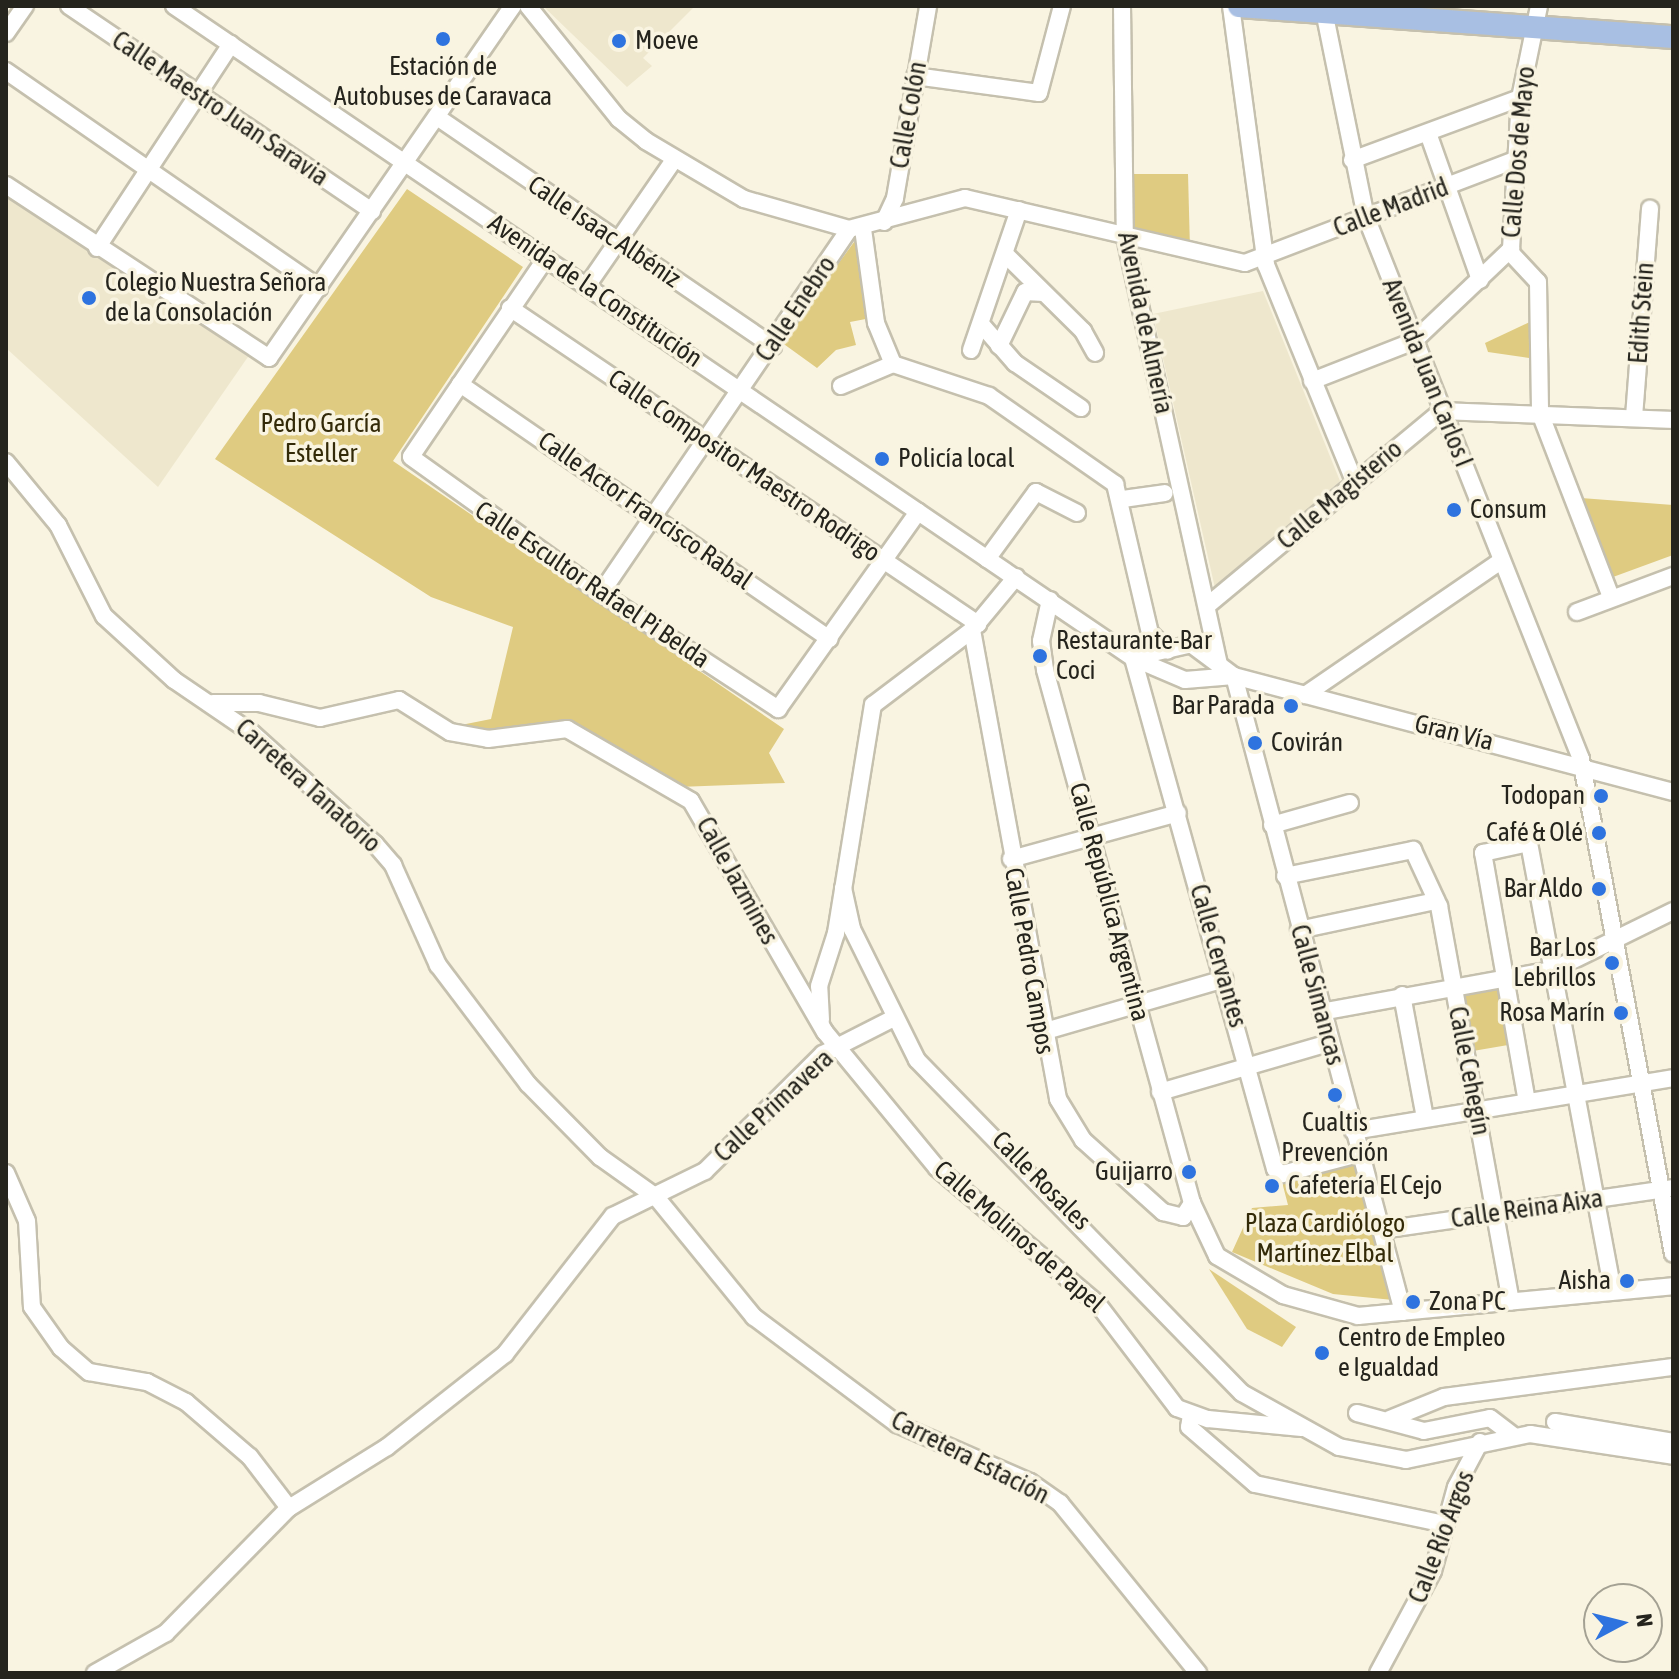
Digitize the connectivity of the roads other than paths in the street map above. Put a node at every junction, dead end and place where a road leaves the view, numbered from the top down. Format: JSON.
{"nodes":[{"id":1,"x":25,"y":6,"type":"edge"},
{"id":2,"x":69,"y":6,"type":"edge"},
{"id":3,"x":174,"y":6,"type":"edge"},
{"id":4,"x":513,"y":6,"type":"edge"},
{"id":5,"x":528,"y":6,"type":"edge"},
{"id":6,"x":928,"y":6,"type":"edge"},
{"id":7,"x":1062,"y":6,"type":"edge"},
{"id":8,"x":1122,"y":6,"type":"edge"},
{"id":9,"x":1231,"y":6,"type":"edge"},
{"id":10,"x":1239,"y":6,"type":"edge"},
{"id":11,"x":1324,"y":9,"type":"edge"},
{"id":12,"x":1536,"y":16,"type":"edge"},
{"id":13,"x":6,"y":33,"type":"edge"},
{"id":14,"x":1673,"y":37,"type":"edge"},
{"id":15,"x":231,"y":44,"type":"junction"},
{"id":16,"x":6,"y":71,"type":"edge"},
{"id":17,"x":915,"y":76,"type":"junction"},
{"id":18,"x":198,"y":93,"type":"junction"},
{"id":19,"x":1520,"y":98,"type":"junction"},
{"id":20,"x":437,"y":117,"type":"junction"},
{"id":21,"x":1428,"y":133,"type":"junction"},
{"id":22,"x":1517,"y":159,"type":"junction"},
{"id":23,"x":674,"y":160,"type":"junction"},
{"id":24,"x":1352,"y":160,"type":"junction"},
{"id":25,"x":408,"y":161,"type":"junction"},
{"id":26,"x":149,"y":170,"type":"junction"},
{"id":27,"x":6,"y":185,"type":"edge"},
{"id":28,"x":1448,"y":186,"type":"junction"},
{"id":29,"x":1650,"y":209,"type":"dead end"},
{"id":30,"x":1019,"y":210,"type":"junction"},
{"id":31,"x":372,"y":211,"type":"junction"},
{"id":32,"x":1366,"y":217,"type":"junction"},
{"id":33,"x":884,"y":222,"type":"junction"},
{"id":34,"x":856,"y":229,"type":"junction"},
{"id":35,"x":1125,"y":237,"type":"junction"},
{"id":36,"x":618,"y":241,"type":"junction"},
{"id":37,"x":97,"y":248,"type":"junction"},
{"id":38,"x":1509,"y":251,"type":"junction"},
{"id":39,"x":1005,"y":254,"type":"junction"},
{"id":40,"x":546,"y":258,"type":"junction"},
{"id":41,"x":1265,"y":258,"type":"junction"},
{"id":42,"x":1480,"y":280,"type":"junction"},
{"id":43,"x":587,"y":286,"type":"junction"},
{"id":44,"x":319,"y":288,"type":"junction"},
{"id":45,"x":1045,"y":292,"type":"junction"},
{"id":46,"x":510,"y":308,"type":"junction"},
{"id":47,"x":981,"y":324,"type":"junction"},
{"id":48,"x":1414,"y":341,"type":"junction"},
{"id":49,"x":773,"y":346,"type":"junction"},
{"id":50,"x":999,"y":346,"type":"junction"},
{"id":51,"x":971,"y":350,"type":"dead end"},
{"id":52,"x":1095,"y":353,"type":"dead end"},
{"id":53,"x":893,"y":364,"type":"junction"},
{"id":54,"x":1312,"y":381,"type":"junction"},
{"id":55,"x":460,"y":384,"type":"junction"},
{"id":56,"x":841,"y":386,"type":"dead end"},
{"id":57,"x":741,"y":390,"type":"junction"},
{"id":58,"x":1081,"y":408,"type":"dead end"},
{"id":59,"x":1442,"y":411,"type":"junction"},
{"id":60,"x":1540,"y":413,"type":"junction"},
{"id":61,"x":1634,"y":417,"type":"junction"},
{"id":62,"x":1673,"y":420,"type":"edge"},
{"id":63,"x":706,"y":439,"type":"junction"},
{"id":64,"x":6,"y":462,"type":"edge"},
{"id":65,"x":1354,"y":481,"type":"junction"},
{"id":66,"x":1165,"y":493,"type":"dead end"},
{"id":67,"x":1123,"y":499,"type":"junction"},
{"id":68,"x":918,"y":512,"type":"junction"},
{"id":69,"x":1077,"y":513,"type":"dead end"},
{"id":70,"x":654,"y":516,"type":"junction"},
{"id":71,"x":987,"y":559,"type":"junction"},
{"id":72,"x":883,"y":561,"type":"junction"},
{"id":73,"x":1501,"y":561,"type":"junction"},
{"id":74,"x":1673,"y":576,"type":"edge"},
{"id":75,"x":1016,"y":577,"type":"junction"},
{"id":76,"x":601,"y":593,"type":"junction"},
{"id":77,"x":1611,"y":597,"type":"junction"},
{"id":78,"x":1050,"y":600,"type":"junction"},
{"id":79,"x":1208,"y":605,"type":"junction"},
{"id":80,"x":1577,"y":612,"type":"dead end"},
{"id":81,"x":975,"y":627,"type":"junction"},
{"id":82,"x":830,"y":639,"type":"junction"},
{"id":83,"x":1213,"y":639,"type":"junction"},
{"id":84,"x":1119,"y":645,"type":"junction"},
{"id":85,"x":1172,"y":649,"type":"junction"},
{"id":86,"x":1133,"y":658,"type":"junction"},
{"id":87,"x":1206,"y":659,"type":"junction"},
{"id":88,"x":1153,"y":670,"type":"junction"},
{"id":89,"x":1227,"y":673,"type":"junction"},
{"id":90,"x":1176,"y":677,"type":"junction"},
{"id":91,"x":1194,"y":680,"type":"junction"},
{"id":92,"x":1305,"y":695,"type":"junction"},
{"id":93,"x":1144,"y":698,"type":"junction"},
{"id":94,"x":213,"y":703,"type":"junction"},
{"id":95,"x":1569,"y":729,"type":"junction"},
{"id":96,"x":1538,"y":754,"type":"junction"},
{"id":97,"x":1583,"y":768,"type":"junction"},
{"id":98,"x":1622,"y":778,"type":"junction"},
{"id":99,"x":1673,"y":792,"type":"edge"},
{"id":100,"x":1590,"y":801,"type":"junction"},
{"id":101,"x":1350,"y":803,"type":"dead end"},
{"id":102,"x":1178,"y":813,"type":"junction"},
{"id":103,"x":1272,"y":825,"type":"junction"},
{"id":104,"x":1090,"y":837,"type":"junction"},
{"id":105,"x":1011,"y":859,"type":"junction"},
{"id":106,"x":1285,"y":876,"type":"junction"},
{"id":107,"x":843,"y":888,"type":"junction"},
{"id":108,"x":1436,"y":901,"type":"junction"},
{"id":109,"x":1673,"y":911,"type":"edge"},
{"id":110,"x":1299,"y":930,"type":"junction"},
{"id":111,"x":1613,"y":939,"type":"junction"},
{"id":112,"x":857,"y":940,"type":"junction"},
{"id":113,"x":835,"y":942,"type":"junction"},
{"id":114,"x":1553,"y":970,"type":"junction"},
{"id":115,"x":822,"y":975,"type":"junction"},
{"id":116,"x":1224,"y":979,"type":"junction"},
{"id":117,"x":1505,"y":979,"type":"junction"},
{"id":118,"x":1453,"y":986,"type":"junction"},
{"id":119,"x":797,"y":989,"type":"junction"},
{"id":120,"x":1402,"y":995,"type":"junction"},
{"id":121,"x":1137,"y":1004,"type":"junction"},
{"id":122,"x":1321,"y":1012,"type":"junction"},
{"id":123,"x":894,"y":1018,"type":"junction"},
{"id":124,"x":825,"y":1032,"type":"junction"},
{"id":125,"x":1042,"y":1032,"type":"junction"},
{"id":126,"x":1329,"y":1043,"type":"junction"},
{"id":127,"x":830,"y":1051,"type":"junction"},
{"id":128,"x":1248,"y":1066,"type":"junction"},
{"id":129,"x":1673,"y":1078,"type":"edge"},
{"id":130,"x":1638,"y":1083,"type":"junction"},
{"id":131,"x":1160,"y":1092,"type":"junction"},
{"id":132,"x":1577,"y":1095,"type":"junction"},
{"id":133,"x":1527,"y":1102,"type":"junction"},
{"id":134,"x":1476,"y":1109,"type":"junction"},
{"id":135,"x":1425,"y":1118,"type":"junction"},
{"id":136,"x":1353,"y":1131,"type":"junction"},
{"id":137,"x":1359,"y":1154,"type":"junction"},
{"id":138,"x":6,"y":1173,"type":"edge"},
{"id":139,"x":1667,"y":1189,"type":"edge"},
{"id":140,"x":656,"y":1197,"type":"junction"},
{"id":141,"x":1597,"y":1200,"type":"junction"},
{"id":142,"x":1192,"y":1203,"type":"junction"},
{"id":143,"x":1495,"y":1212,"type":"junction"},
{"id":144,"x":1382,"y":1230,"type":"junction"},
{"id":145,"x":1673,"y":1254,"type":"edge"},
{"id":146,"x":1673,"y":1286,"type":"edge"},
{"id":147,"x":1613,"y":1291,"type":"junction"},
{"id":148,"x":1511,"y":1301,"type":"junction"},
{"id":149,"x":1403,"y":1312,"type":"junction"},
{"id":150,"x":1673,"y":1367,"type":"edge"},
{"id":151,"x":1357,"y":1413,"type":"dead end"},
{"id":152,"x":1191,"y":1415,"type":"junction"},
{"id":153,"x":1390,"y":1419,"type":"junction"},
{"id":154,"x":1555,"y":1422,"type":"dead end"},
{"id":155,"x":1302,"y":1428,"type":"junction"},
{"id":156,"x":1514,"y":1436,"type":"junction"},
{"id":157,"x":1480,"y":1442,"type":"junction"},
{"id":158,"x":1673,"y":1442,"type":"edge"},
{"id":159,"x":1673,"y":1456,"type":"edge"},
{"id":160,"x":289,"y":1508,"type":"junction"},
{"id":161,"x":1445,"y":1524,"type":"junction"},
{"id":162,"x":95,"y":1673,"type":"edge"},
{"id":163,"x":1198,"y":1673,"type":"edge"},
{"id":164,"x":1378,"y":1673,"type":"edge"}],
"edges":[{"from":1,"to":13,"type":"street"},
{"from":2,"to":18,"type":"street","name":"Calle Maestro Juan Saravia"},
{"from":3,"to":15,"type":"street","name":"Avenida de la Constitución"},
{"from":4,"to":20,"type":"street"},
{"from":5,"to":23,"type":"street"},
{"from":6,"to":17,"type":"street","name":"Calle Colón"},
{"from":7,"to":17,"type":"street"},
{"from":8,"to":35,"type":"street","name":"Avenida de Almería"},
{"from":9,"to":41,"type":"street"},
{"from":10,"to":11,"type":"main road"},
{"from":11,"to":12,"type":"main road"},
{"from":11,"to":24,"type":"street","name":"Avenida Juan Carlos I"},
{"from":12,"to":14,"type":"main road"},
{"from":12,"to":19,"type":"street","name":"Calle Dos de Mayo"},
{"from":15,"to":18,"type":"street"},
{"from":15,"to":25,"type":"street","name":"Avenida de la Constitución"},
{"from":16,"to":26,"type":"street"},
{"from":17,"to":33,"type":"street","name":"Calle Colón"},
{"from":18,"to":26,"type":"street"},
{"from":18,"to":31,"type":"street","name":"Calle Maestro Juan Saravia"},
{"from":19,"to":21,"type":"street"},
{"from":19,"to":22,"type":"street","name":"Calle Dos de Mayo"},
{"from":20,"to":25,"type":"street"},
{"from":20,"to":36,"type":"street","name":"Calle Isaac Albéniz"},
{"from":21,"to":24,"type":"street"},
{"from":21,"to":28,"type":"street"},
{"from":22,"to":28,"type":"street","name":"Calle Madrid"},
{"from":22,"to":38,"type":"street","name":"Calle Dos de Mayo"},
{"from":23,"to":34,"type":"street"},
{"from":23,"to":36,"type":"street"},
{"from":24,"to":32,"type":"street","name":"Avenida Juan Carlos I"},
{"from":25,"to":31,"type":"street"},
{"from":25,"to":40,"type":"street","name":"Avenida de la Constitución"},
{"from":26,"to":37,"type":"street"},
{"from":26,"to":44,"type":"street"},
{"from":27,"to":37,"type":"street"},
{"from":28,"to":32,"type":"street","name":"Calle Madrid"},
{"from":28,"to":42,"type":"street"},
{"from":29,"to":61,"type":"street","name":"Edith Stein"},
{"from":30,"to":33,"type":"street","name":"Calle Madrid"},
{"from":30,"to":35,"type":"street","name":"Calle Madrid"},
{"from":30,"to":39,"type":"street"},
{"from":31,"to":44,"type":"street"},
{"from":32,"to":41,"type":"street","name":"Calle Madrid"},
{"from":32,"to":48,"type":"street","name":"Avenida Juan Carlos I"},
{"from":33,"to":34,"type":"street","name":"Calle Madrid"},
{"from":34,"to":49,"type":"street","name":"Calle Enebro"},
{"from":34,"to":53,"type":"street"},
{"from":35,"to":41,"type":"street","name":"Calle Madrid"},
{"from":35,"to":79,"type":"street","name":"Avenida de Almería"},
{"from":36,"to":43,"type":"street"},
{"from":36,"to":49,"type":"street","name":"Calle Isaac Albéniz"},
{"from":37,"to":44,"type":"street"},
{"from":38,"to":42,"type":"street","name":"Calle Dos de Mayo"},
{"from":38,"to":60,"type":"street"},
{"from":39,"to":45,"type":"street"},
{"from":39,"to":47,"type":"street"},
{"from":40,"to":43,"type":"street","name":"Avenida de la Constitución"},
{"from":40,"to":46,"type":"street"},
{"from":41,"to":54,"type":"street"},
{"from":42,"to":48,"type":"street","name":"Calle Dos de Mayo"},
{"from":43,"to":57,"type":"street","name":"Avenida de la Constitución"},
{"from":45,"to":50,"type":"street"},
{"from":45,"to":52,"type":"street"},
{"from":46,"to":55,"type":"street"},
{"from":46,"to":63,"type":"street","name":"Calle Compositor Maestro Rodrigo"},
{"from":47,"to":50,"type":"street"},
{"from":47,"to":51,"type":"street"},
{"from":48,"to":54,"type":"street","name":"Calle Dos de Mayo"},
{"from":48,"to":59,"type":"street","name":"Avenida Juan Carlos I"},
{"from":49,"to":57,"type":"street","name":"Calle Enebro"},
{"from":50,"to":58,"type":"street"},
{"from":53,"to":56,"type":"street"},
{"from":53,"to":67,"type":"street"},
{"from":54,"to":65,"type":"street"},
{"from":55,"to":70,"type":"street","name":"Calle Actor Francisco Rabal"},
{"from":55,"to":76,"type":"street","name":"Calle Escultor Rafael Pi Belda"},
{"from":57,"to":63,"type":"street","name":"Calle Enebro"},
{"from":57,"to":68,"type":"street","name":"Avenida de la Constitución"},
{"from":59,"to":60,"type":"street"},
{"from":59,"to":65,"type":"street","name":"Calle Magisterio"},
{"from":59,"to":73,"type":"street","name":"Avenida Juan Carlos I"},
{"from":60,"to":61,"type":"street"},
{"from":60,"to":77,"type":"street"},
{"from":61,"to":62,"type":"street"},
{"from":63,"to":70,"type":"street","name":"Calle Enebro"},
{"from":63,"to":72,"type":"street","name":"Calle Compositor Maestro Rodrigo"},
{"from":64,"to":94,"type":"street","name":"Carretera Tanatorio"},
{"from":65,"to":79,"type":"street","name":"Calle Magisterio"},
{"from":66,"to":67,"type":"street"},
{"from":67,"to":85,"type":"street"},
{"from":68,"to":71,"type":"street","name":"Avenida de la Constitución"},
{"from":68,"to":72,"type":"street"},
{"from":69,"to":71,"type":"street"},
{"from":70,"to":76,"type":"street","name":"Calle Enebro"},
{"from":70,"to":82,"type":"street","name":"Calle Actor Francisco Rabal"},
{"from":71,"to":75,"type":"street","name":"Avenida de la Constitución"},
{"from":72,"to":81,"type":"street","name":"Calle Compositor Maestro Rodrigo"},
{"from":72,"to":82,"type":"street"},
{"from":73,"to":92,"type":"street"},
{"from":73,"to":95,"type":"street","name":"Avenida Juan Carlos I"},
{"from":74,"to":77,"type":"street"},
{"from":75,"to":78,"type":"street","name":"Avenida de la Constitución"},
{"from":75,"to":81,"type":"street"},
{"from":76,"to":82,"type":"street","name":"Calle Escultor Rafael Pi Belda"},
{"from":77,"to":80,"type":"street"},
{"from":78,"to":84,"type":"street","name":"Avenida de la Constitución"},
{"from":78,"to":104,"type":"street","name":"Calle República Argentina"},
{"from":79,"to":83,"type":"street","name":"Avenida de Almería"},
{"from":81,"to":105,"type":"street","name":"Calle Pedro Campos"},
{"from":81,"to":107,"type":"street"},
{"from":83,"to":87,"type":"street"},
{"from":83,"to":89,"type":"street","name":"Avenida de Almería"},
{"from":84,"to":85,"type":"street"},
{"from":84,"to":86,"type":"street","name":"Avenida de la Constitución"},
{"from":85,"to":87,"type":"street"},
{"from":85,"to":88,"type":"street"},
{"from":85,"to":90,"type":"street"},
{"from":86,"to":88,"type":"street","name":"Avenida de la Constitución"},
{"from":86,"to":93,"type":"street","name":"Calle Cervantes"},
{"from":87,"to":89,"type":"street"},
{"from":87,"to":91,"type":"street"},
{"from":88,"to":90,"type":"street","name":"Avenida de la Constitución"},
{"from":88,"to":93,"type":"street"},
{"from":89,"to":91,"type":"street"},
{"from":89,"to":92,"type":"street","name":"Gran Vía"},
{"from":89,"to":103,"type":"street","name":"Calle Simancas"},
{"from":90,"to":91,"type":"street"},
{"from":92,"to":96,"type":"street","name":"Gran Vía"},
{"from":93,"to":102,"type":"street","name":"Calle Cervantes"},
{"from":94,"to":119,"type":"street","name":"Calle Jazmines"},
{"from":94,"to":140,"type":"street","name":"Carretera Tanatorio"},
{"from":95,"to":96,"type":"street"},
{"from":95,"to":97,"type":"street","name":"Avenida Juan Carlos I"},
{"from":96,"to":97,"type":"street","name":"Gran Vía"},
{"from":97,"to":98,"type":"street","name":"Gran Vía"},
{"from":97,"to":100,"type":"street","name":"Avenida Juan Carlos I"},
{"from":98,"to":99,"type":"street","name":"Gran Vía"},
{"from":98,"to":100,"type":"street"},
{"from":100,"to":111,"type":"street","name":"Avenida Juan Carlos I"},
{"from":101,"to":103,"type":"street"},
{"from":102,"to":104,"type":"street"},
{"from":102,"to":116,"type":"street","name":"Calle Cervantes"},
{"from":103,"to":106,"type":"street","name":"Calle Simancas"},
{"from":104,"to":105,"type":"street"},
{"from":104,"to":121,"type":"street","name":"Calle República Argentina"},
{"from":105,"to":125,"type":"street","name":"Calle Pedro Campos"},
{"from":106,"to":108,"type":"street","name":"Calle Cehegín"},
{"from":106,"to":110,"type":"street","name":"Calle Simancas"},
{"from":107,"to":112,"type":"street","name":"Calle Rosales"},
{"from":107,"to":113,"type":"street"},
{"from":108,"to":110,"type":"street"},
{"from":108,"to":118,"type":"street","name":"Calle Cehegín"},
{"from":109,"to":111,"type":"street"},
{"from":110,"to":122,"type":"street","name":"Calle Simancas"},
{"from":111,"to":114,"type":"street"},
{"from":111,"to":130,"type":"street","name":"Avenida Juan Carlos I"},
{"from":112,"to":113,"type":"street"},
{"from":112,"to":123,"type":"street","name":"Calle Rosales"},
{"from":113,"to":115,"type":"street"},
{"from":114,"to":117,"type":"street"},
{"from":114,"to":117,"type":"street"},
{"from":114,"to":132,"type":"street"},
{"from":115,"to":119,"type":"street"},
{"from":115,"to":124,"type":"street"},
{"from":116,"to":121,"type":"street"},
{"from":116,"to":128,"type":"street","name":"Calle Cervantes"},
{"from":117,"to":118,"type":"street"},
{"from":117,"to":133,"type":"street"},
{"from":118,"to":120,"type":"street"},
{"from":118,"to":134,"type":"street","name":"Calle Cehegín"},
{"from":119,"to":124,"type":"street","name":"Calle Jazmines"},
{"from":120,"to":122,"type":"street"},
{"from":120,"to":135,"type":"street"},
{"from":121,"to":125,"type":"street"},
{"from":121,"to":131,"type":"street","name":"Calle República Argentina"},
{"from":122,"to":126,"type":"street","name":"Calle Simancas"},
{"from":123,"to":127,"type":"street","name":"Calle Primavera"},
{"from":123,"to":155,"type":"street","name":"Calle Rosales"},
{"from":124,"to":127,"type":"street","name":"Calle Molinos de Papel"},
{"from":125,"to":142,"type":"street","name":"Calle Pedro Campos"},
{"from":126,"to":128,"type":"street"},
{"from":126,"to":136,"type":"street","name":"Calle Simancas"},
{"from":127,"to":140,"type":"street","name":"Calle Primavera"},
{"from":127,"to":152,"type":"street","name":"Calle Molinos de Papel"},
{"from":128,"to":131,"type":"street"},
{"from":128,"to":137,"type":"street","name":"Calle Cervantes"},
{"from":129,"to":130,"type":"street"},
{"from":130,"to":132,"type":"street"},
{"from":130,"to":139,"type":"street","name":"Avenida Juan Carlos I"},
{"from":131,"to":142,"type":"street","name":"Calle República Argentina"},
{"from":132,"to":133,"type":"street"},
{"from":132,"to":141,"type":"street"},
{"from":133,"to":134,"type":"street"},
{"from":134,"to":135,"type":"street"},
{"from":134,"to":143,"type":"street","name":"Calle Cehegín"},
{"from":135,"to":136,"type":"street"},
{"from":136,"to":137,"type":"street","name":"Calle Simancas"},
{"from":137,"to":144,"type":"street","name":"Calle Simancas"},
{"from":138,"to":160,"type":"street"},
{"from":139,"to":141,"type":"street","name":"Calle Reina Aixa"},
{"from":139,"to":145,"type":"street","name":"Avenida Juan Carlos I"},
{"from":140,"to":160,"type":"street","name":"Calle Primavera"},
{"from":140,"to":163,"type":"street","name":"Carretera Estación"},
{"from":141,"to":143,"type":"street","name":"Calle Reina Aixa"},
{"from":141,"to":147,"type":"street"},
{"from":142,"to":149,"type":"street","name":"Calle República Argentina"},
{"from":143,"to":144,"type":"street","name":"Calle Reina Aixa"},
{"from":143,"to":148,"type":"street","name":"Calle Cehegín"},
{"from":144,"to":149,"type":"street","name":"Calle Simancas"},
{"from":146,"to":147,"type":"street","name":"Calle República Argentina"},
{"from":147,"to":148,"type":"street","name":"Calle República Argentina"},
{"from":148,"to":149,"type":"street","name":"Calle República Argentina"},
{"from":150,"to":153,"type":"street"},
{"from":151,"to":153,"type":"street"},
{"from":152,"to":155,"type":"street"},
{"from":152,"to":161,"type":"street"},
{"from":153,"to":156,"type":"street"},
{"from":154,"to":158,"type":"street"},
{"from":155,"to":157,"type":"street"},
{"from":156,"to":157,"type":"street"},
{"from":156,"to":159,"type":"street"},
{"from":157,"to":161,"type":"street","name":"Calle Río Argos"},
{"from":160,"to":162,"type":"street","name":"Calle Primavera"},
{"from":161,"to":164,"type":"street","name":"Calle Río Argos"}]}
